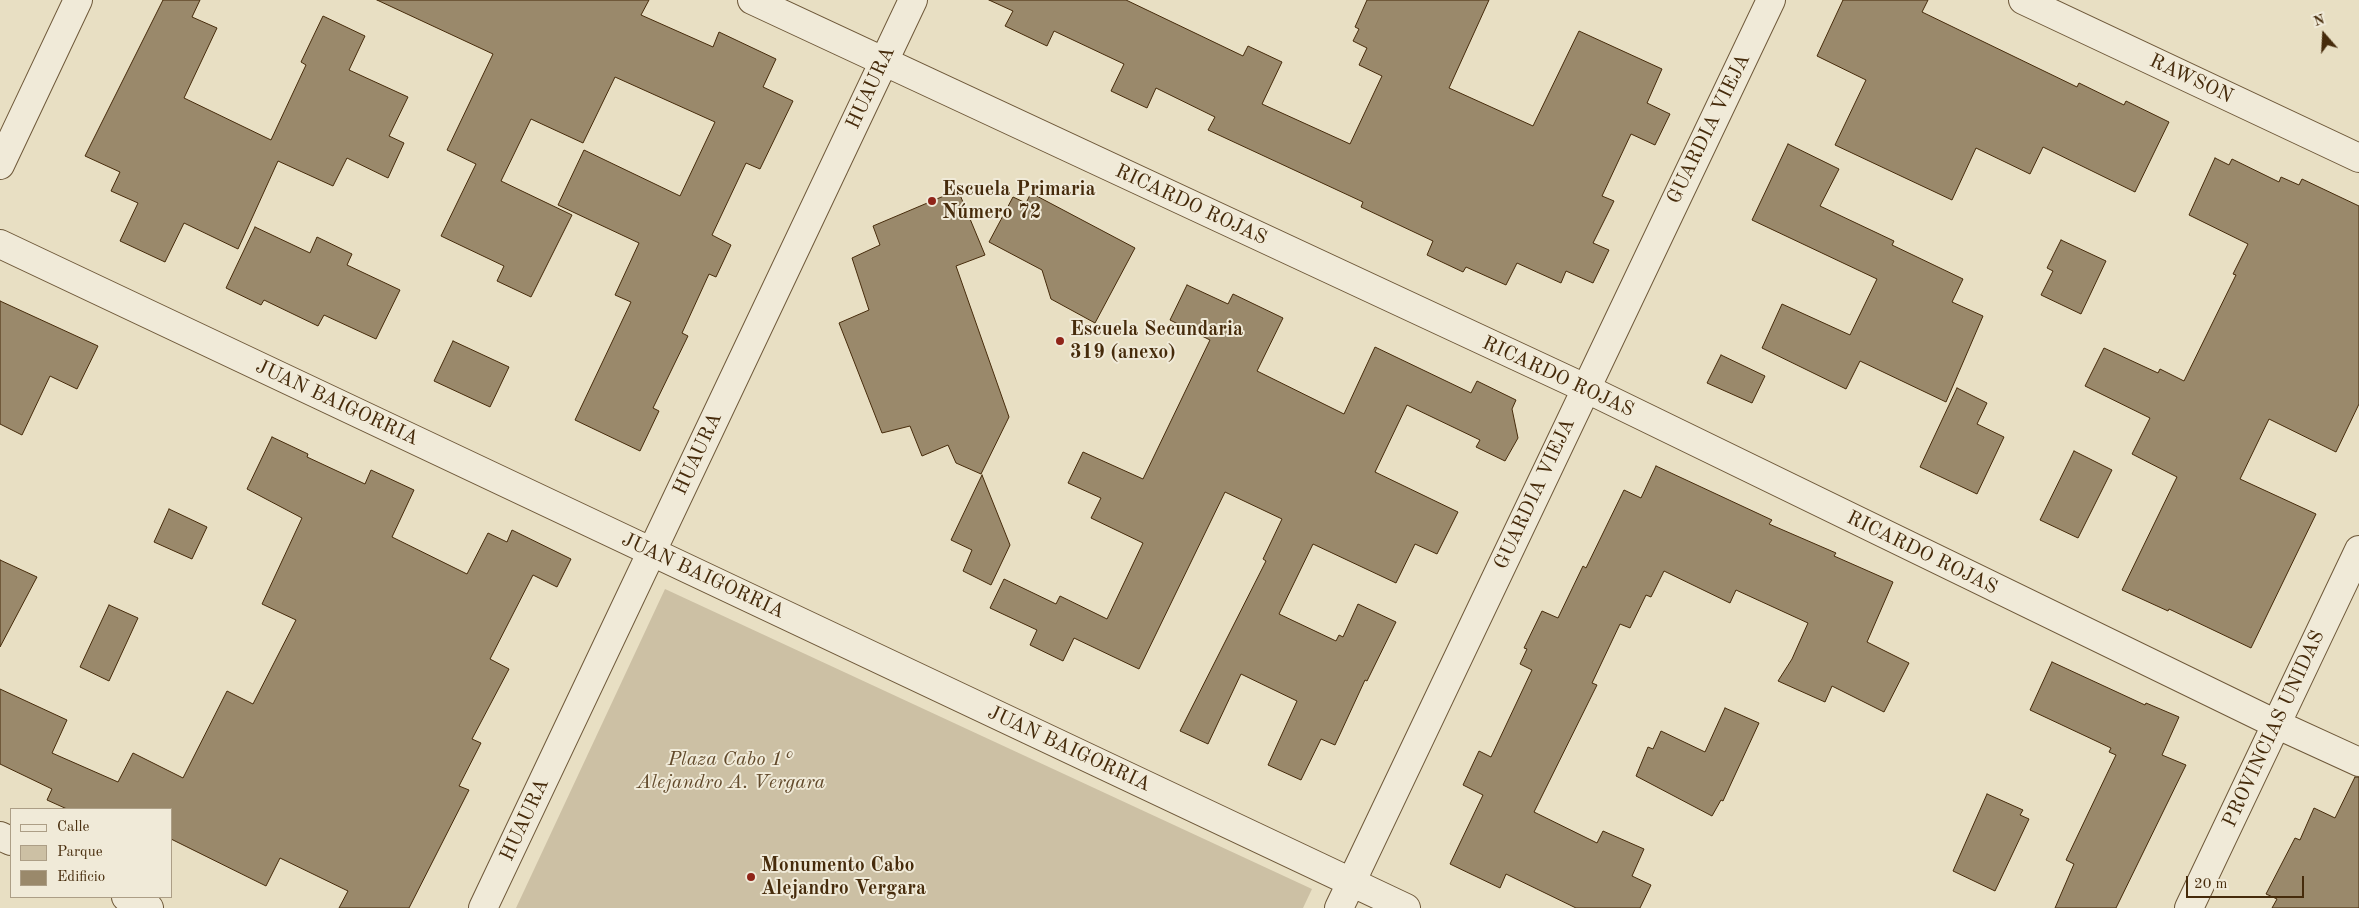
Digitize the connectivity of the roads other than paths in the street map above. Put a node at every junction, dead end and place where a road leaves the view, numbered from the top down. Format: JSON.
{"nodes":[{"id":1,"x":78,"y":0,"type":"edge"},
{"id":2,"x":752,"y":0,"type":"edge"},
{"id":3,"x":913,"y":0,"type":"edge"},
{"id":4,"x":1771,"y":0,"type":"edge"},
{"id":5,"x":2023,"y":0,"type":"edge"},
{"id":6,"x":883,"y":62,"type":"junction"},
{"id":7,"x":2359,"y":158,"type":"edge"},
{"id":8,"x":0,"y":165,"type":"edge"},
{"id":9,"x":0,"y":244,"type":"edge"},
{"id":10,"x":1585,"y":388,"type":"junction"},
{"id":11,"x":2359,"y":550,"type":"edge"},
{"id":12,"x":652,"y":552,"type":"junction"},
{"id":13,"x":2276,"y":724,"type":"junction"},
{"id":14,"x":2359,"y":762,"type":"edge"},
{"id":15,"x":1351,"y":882,"type":"junction"},
{"id":16,"x":128,"y":898,"type":"edge"},
{"id":17,"x":149,"y":908,"type":"edge"},
{"id":18,"x":483,"y":908,"type":"edge"},
{"id":19,"x":1339,"y":908,"type":"edge"},
{"id":20,"x":1406,"y":908,"type":"edge"},
{"id":21,"x":2189,"y":908,"type":"edge"}],
"edges":[{"from":1,"to":8,"type":"street"},
{"from":2,"to":6,"type":"street","name":"RICARDO ROJAS"},
{"from":3,"to":6,"type":"street","name":"HUAURA"},
{"from":4,"to":10,"type":"street","name":"GUARDIA VIEJA"},
{"from":5,"to":7,"type":"street","name":"RAWSON"},
{"from":6,"to":10,"type":"street","name":"RICARDO ROJAS"},
{"from":6,"to":12,"type":"street","name":"HUAURA"},
{"from":9,"to":12,"type":"street","name":"JUAN BAIGORRIA"},
{"from":10,"to":13,"type":"street","name":"RICARDO ROJAS"},
{"from":10,"to":15,"type":"street","name":"GUARDIA VIEJA"},
{"from":11,"to":13,"type":"street","name":"PROVINCIAS UNIDAS"},
{"from":12,"to":15,"type":"street","name":"JUAN BAIGORRIA"},
{"from":12,"to":18,"type":"street","name":"HUAURA"},
{"from":13,"to":14,"type":"street","name":"RICARDO ROJAS"},
{"from":13,"to":21,"type":"street","name":"PROVINCIAS UNIDAS"},
{"from":15,"to":19,"type":"street","name":"GUARDIA VIEJA"},
{"from":15,"to":20,"type":"street","name":"JUAN BAIGORRIA"},
{"from":16,"to":17,"type":"street"}]}
